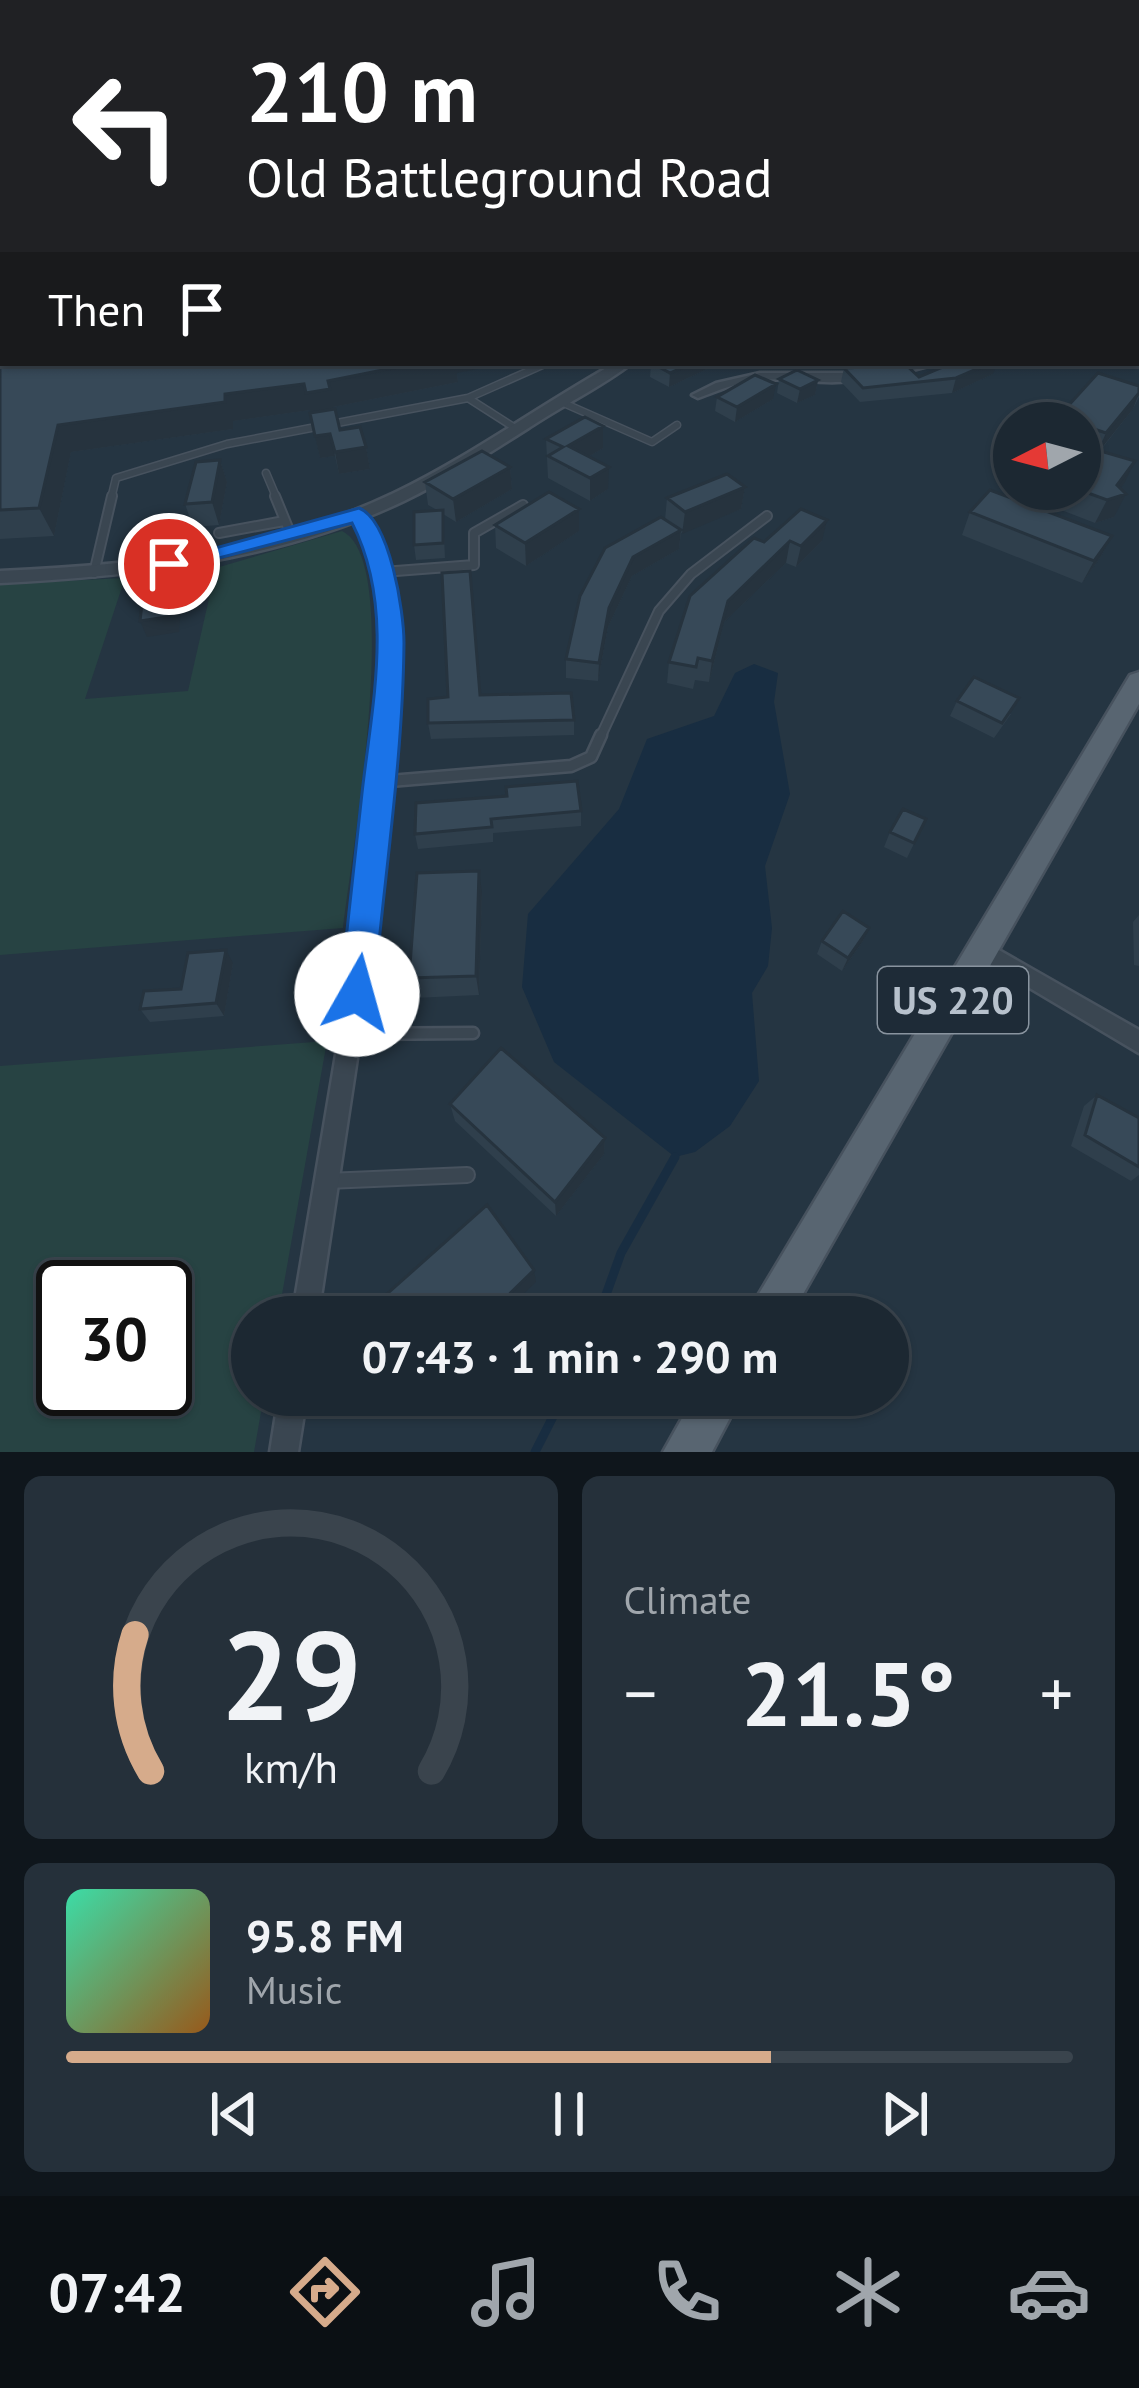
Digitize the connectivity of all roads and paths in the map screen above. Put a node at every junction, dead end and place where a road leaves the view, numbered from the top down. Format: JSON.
{"nodes":[{"id":1,"x":540,"y":366,"type":"edge"},
{"id":2,"x":620,"y":366,"type":"edge"},
{"id":3,"x":918,"y":366,"type":"edge"},
{"id":4,"x":800,"y":369,"type":"edge"},
{"id":5,"x":698,"y":395,"type":"dead end"},
{"id":6,"x":468,"y":398,"type":"junction"},
{"id":7,"x":559,"y":400,"type":"junction"},
{"id":8,"x":677,"y":425,"type":"dead end"},
{"id":9,"x":515,"y":428,"type":"junction"},
{"id":10,"x":266,"y":472,"type":"dead end"},
{"id":11,"x":523,"y":506,"type":"edge"},
{"id":12,"x":1036,"y":510,"type":"edge"},
{"id":13,"x":359,"y":515,"type":"junction"},
{"id":14,"x":767,"y":516,"type":"dead end"},
{"id":15,"x":1030,"y":520,"type":"edge"},
{"id":16,"x":287,"y":528,"type":"junction"},
{"id":17,"x":219,"y":533,"type":"dead end"},
{"id":18,"x":383,"y":572,"type":"junction"},
{"id":19,"x":94,"y":573,"type":"junction"},
{"id":20,"x":0,"y":577,"type":"edge"},
{"id":21,"x":1139,"y":681,"type":"edge"},
{"id":22,"x":378,"y":782,"type":"junction"},
{"id":23,"x":983,"y":950,"type":"junction"},
{"id":24,"x":472,"y":1033,"type":"dead end"},
{"id":25,"x":351,"y":1034,"type":"junction"},
{"id":26,"x":1139,"y":1042,"type":"edge"},
{"id":27,"x":467,"y":1175,"type":"dead end"},
{"id":28,"x":327,"y":1181,"type":"junction"},
{"id":29,"x":308,"y":1296,"type":"edge"},
{"id":30,"x":778,"y":1296,"type":"edge"},
{"id":31,"x":290,"y":1416,"type":"edge"},
{"id":32,"x":707,"y":1416,"type":"edge"},
{"id":33,"x":284,"y":1452,"type":"edge"},
{"id":34,"x":686,"y":1452,"type":"edge"}],
"edges":[{"from":1,"to":6,"type":"lane"},
{"from":2,"to":7,"type":"street"},
{"from":3,"to":4,"type":"street"},
{"from":4,"to":5,"type":"street"},
{"from":6,"to":9,"type":"lane"},
{"from":6,"to":19,"type":"lane"},
{"from":7,"to":8,"type":"lane"},
{"from":7,"to":9,"type":"street"},
{"from":9,"to":13,"type":"street"},
{"from":10,"to":16,"type":"lane"},
{"from":11,"to":18,"type":"lane"},
{"from":12,"to":15,"type":"lane"},
{"from":13,"to":16,"type":"street"},
{"from":13,"to":18,"type":"street"},
{"from":14,"to":22,"type":"lane"},
{"from":16,"to":17,"type":"lane"},
{"from":16,"to":19,"type":"street"},
{"from":18,"to":22,"type":"street"},
{"from":19,"to":20,"type":"street"},
{"from":21,"to":23,"type":"main road","number":"US 220"},
{"from":22,"to":25,"type":"street"},
{"from":23,"to":26,"type":"street"},
{"from":23,"to":30,"type":"main road","number":"US 220"},
{"from":24,"to":25,"type":"lane"},
{"from":25,"to":28,"type":"street"},
{"from":27,"to":28,"type":"lane"},
{"from":28,"to":29,"type":"street"},
{"from":31,"to":33,"type":"street"},
{"from":32,"to":34,"type":"main road"}]}
